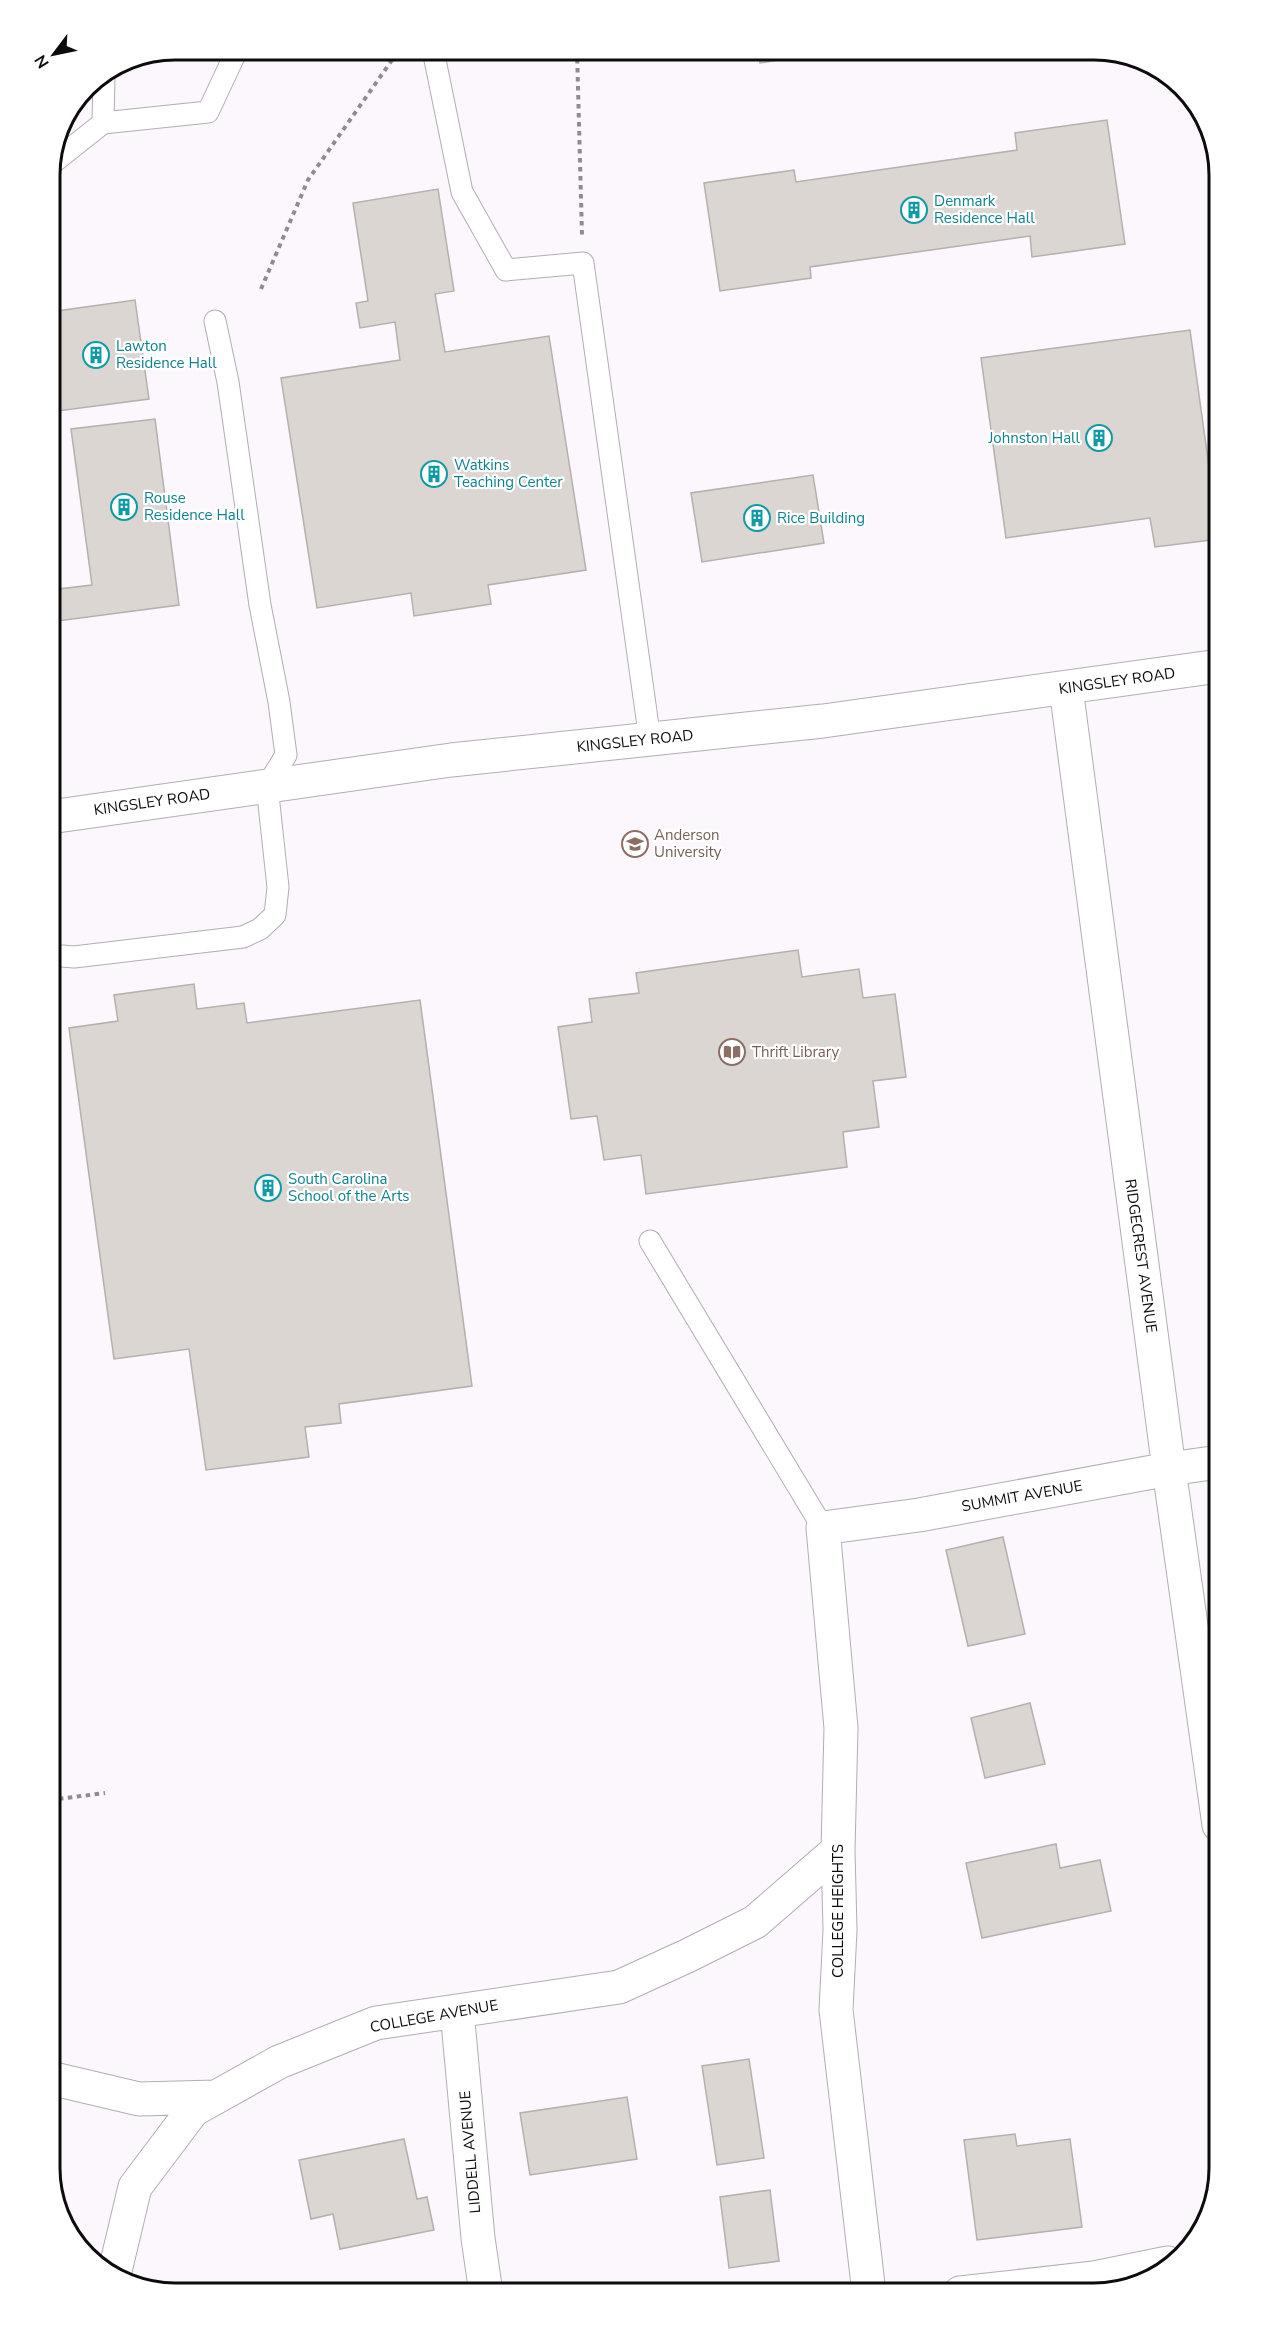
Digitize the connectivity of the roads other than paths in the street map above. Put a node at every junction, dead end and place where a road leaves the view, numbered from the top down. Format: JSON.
{"nodes":[{"id":1,"x":232,"y":60,"type":"edge"},
{"id":2,"x":435,"y":60,"type":"edge"},
{"id":3,"x":104,"y":85,"type":"edge"},
{"id":4,"x":102,"y":123,"type":"junction"},
{"id":5,"x":62,"y":155,"type":"edge"},
{"id":6,"x":215,"y":321,"type":"dead end"},
{"id":7,"x":1209,"y":668,"type":"edge"},
{"id":8,"x":1066,"y":688,"type":"junction"},
{"id":9,"x":650,"y":740,"type":"junction"},
{"id":10,"x":267,"y":786,"type":"junction"},
{"id":11,"x":60,"y":815,"type":"edge"},
{"id":12,"x":60,"y":956,"type":"edge"},
{"id":13,"x":650,"y":1241,"type":"dead end"},
{"id":14,"x":1209,"y":1464,"type":"edge"},
{"id":15,"x":1169,"y":1469,"type":"junction"},
{"id":16,"x":823,"y":1528,"type":"junction"},
{"id":17,"x":1209,"y":1748,"type":"edge"},
{"id":18,"x":838,"y":1850,"type":"junction"},
{"id":19,"x":457,"y":2011,"type":"junction"},
{"id":20,"x":60,"y":2080,"type":"edge"},
{"id":21,"x":216,"y":2097,"type":"junction"},
{"id":22,"x":1155,"y":2266,"type":"edge"},
{"id":23,"x":116,"y":2267,"type":"edge"},
{"id":24,"x":485,"y":2283,"type":"edge"},
{"id":25,"x":868,"y":2283,"type":"edge"},
{"id":26,"x":1052,"y":2283,"type":"edge"}],
"edges":[{"from":1,"to":4,"type":"lane"},
{"from":2,"to":9,"type":"lane"},
{"from":3,"to":4,"type":"lane"},
{"from":4,"to":5,"type":"lane"},
{"from":6,"to":10,"type":"lane"},
{"from":7,"to":8,"type":"street","name":"KINGSLEY ROAD"},
{"from":8,"to":9,"type":"street","name":"KINGSLEY ROAD"},
{"from":8,"to":15,"type":"street","name":"RIDGECREST AVENUE"},
{"from":9,"to":10,"type":"street","name":"KINGSLEY ROAD"},
{"from":10,"to":11,"type":"street","name":"KINGSLEY ROAD"},
{"from":10,"to":12,"type":"lane"},
{"from":13,"to":16,"type":"lane"},
{"from":14,"to":15,"type":"street","name":"SUMMIT AVENUE"},
{"from":15,"to":16,"type":"street","name":"SUMMIT AVENUE"},
{"from":15,"to":17,"type":"street","name":"RIDGECREST AVENUE"},
{"from":16,"to":18,"type":"street","name":"COLLEGE HEIGHTS"},
{"from":18,"to":19,"type":"street","name":"COLLEGE AVENUE"},
{"from":18,"to":25,"type":"street","name":"COLLEGE HEIGHTS"},
{"from":19,"to":21,"type":"street","name":"COLLEGE AVENUE"},
{"from":19,"to":24,"type":"street","name":"LIDDELL AVENUE"},
{"from":20,"to":21,"type":"street"},
{"from":21,"to":23,"type":"street","name":"COLLEGE AVENUE"},
{"from":22,"to":26,"type":"street"}]}
